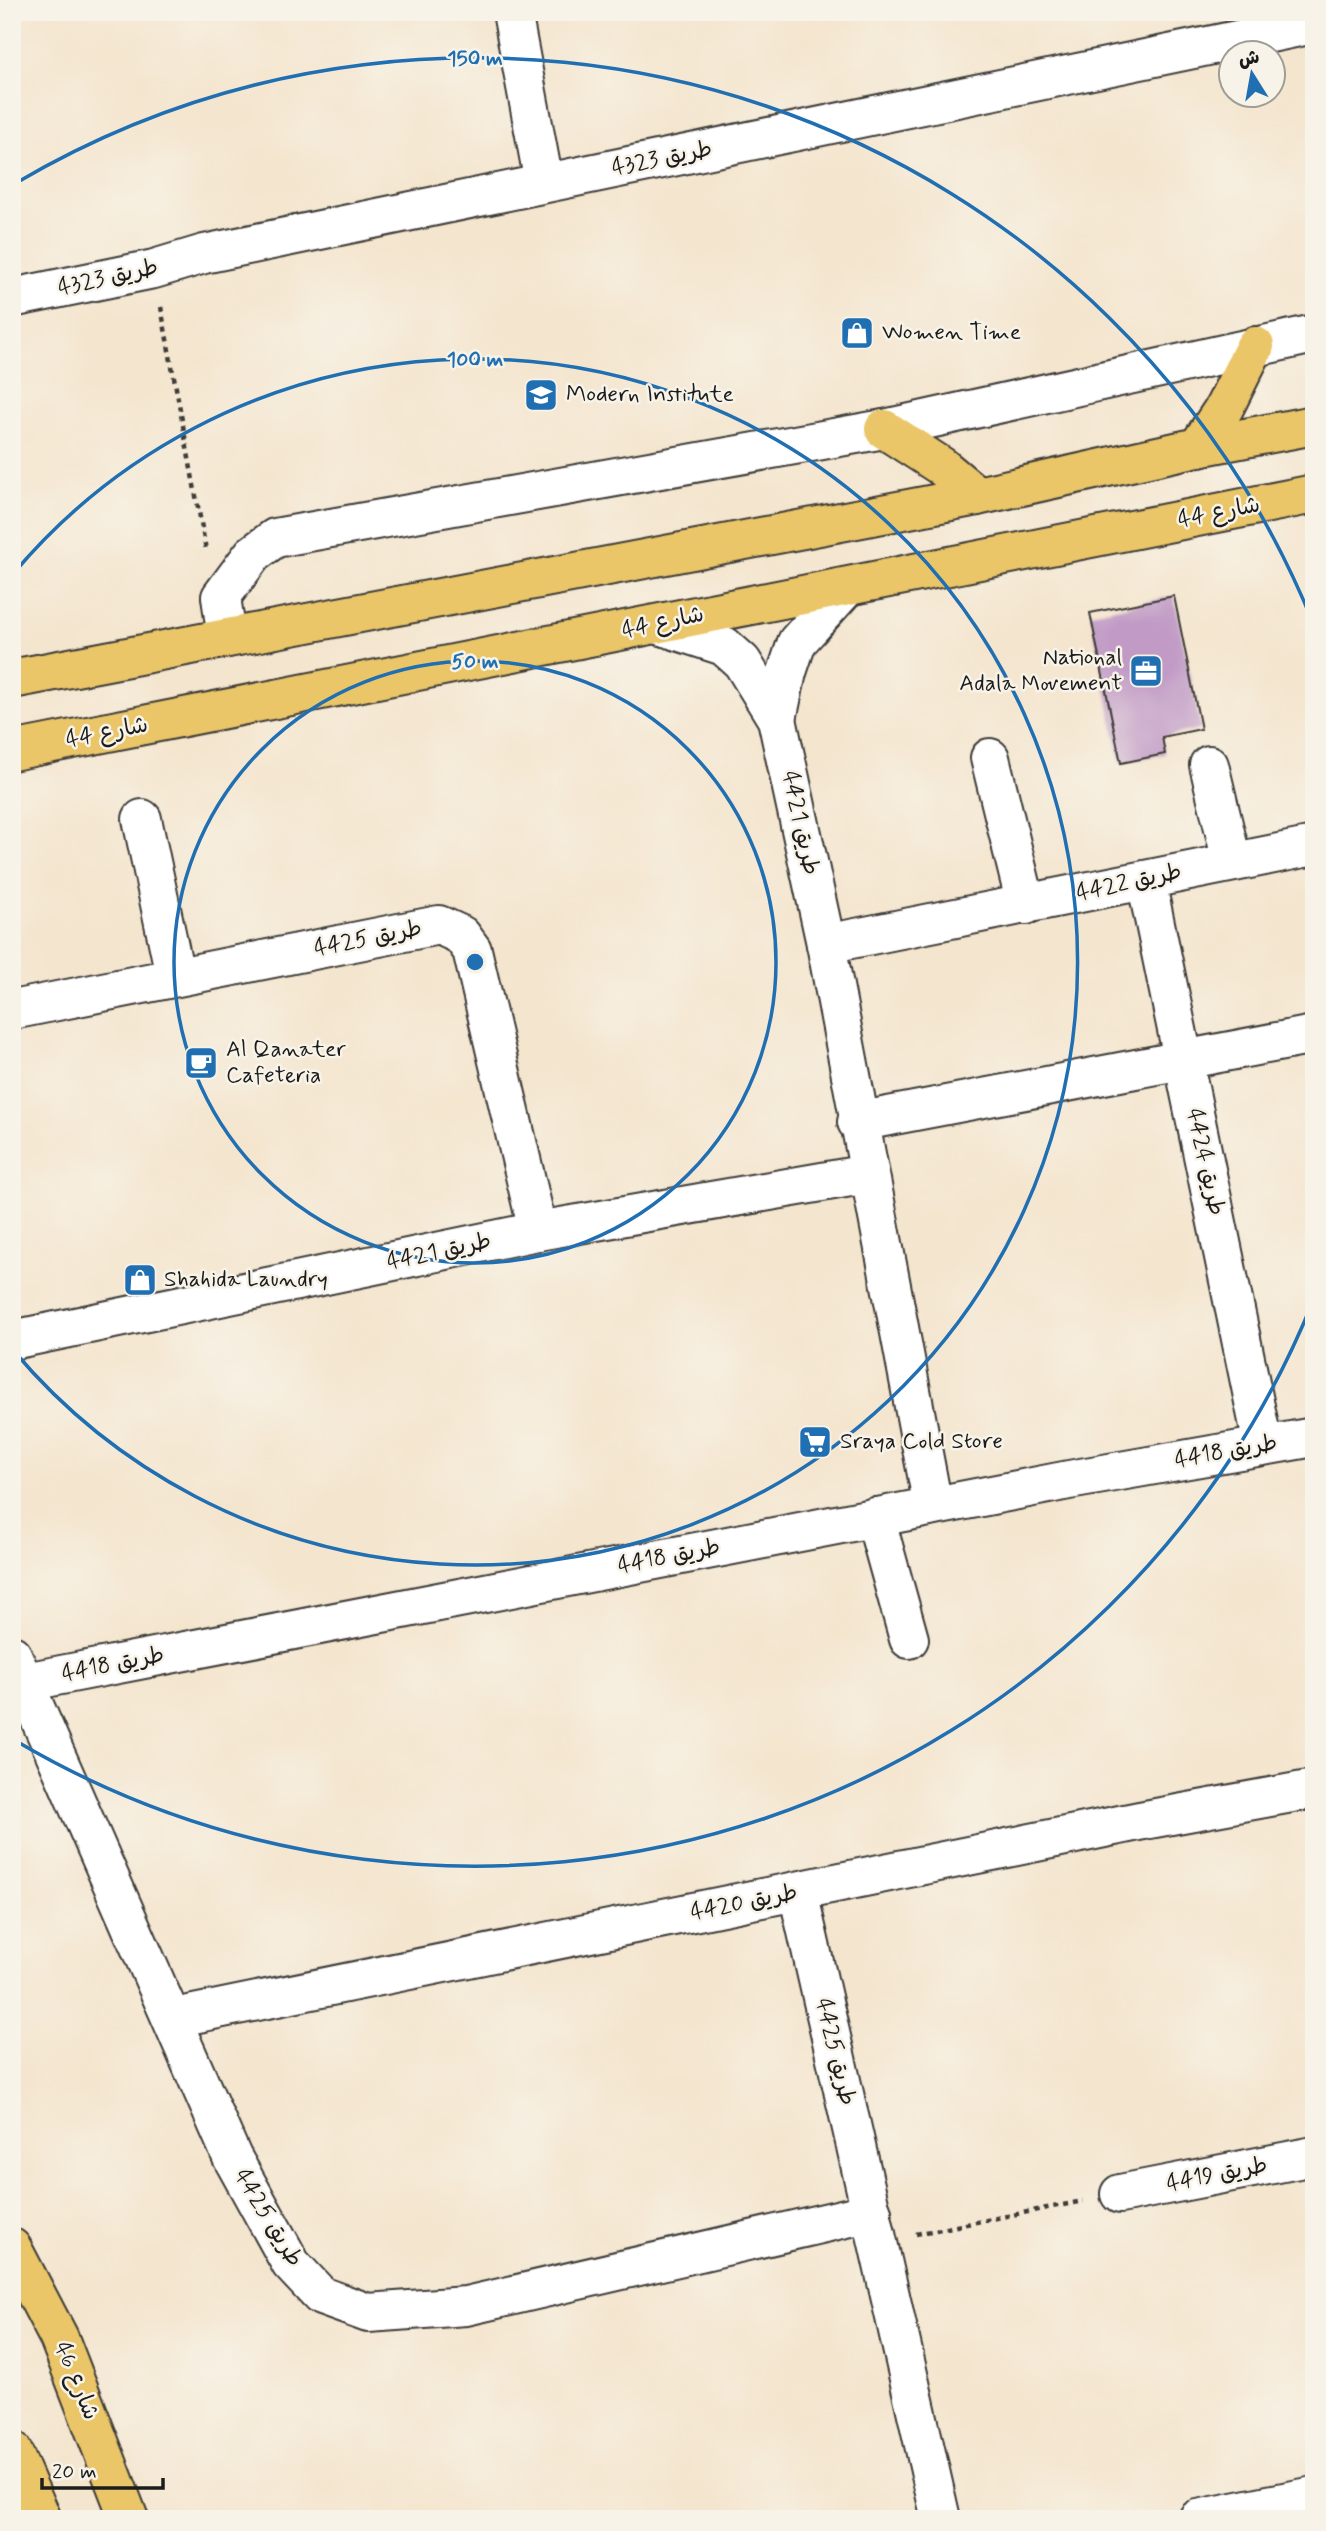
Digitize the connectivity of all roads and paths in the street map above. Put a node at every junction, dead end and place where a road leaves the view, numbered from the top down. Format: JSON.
{"nodes":[{"id":1,"x":512,"y":12,"type":"edge"},
{"id":2,"x":1292,"y":22,"type":"edge"},
{"id":3,"x":544,"y":183,"type":"junction"},
{"id":4,"x":154,"y":269,"type":"junction"},
{"id":5,"x":12,"y":298,"type":"edge"},
{"id":6,"x":1314,"y":334,"type":"edge"},
{"id":7,"x":1255,"y":346,"type":"junction"},
{"id":8,"x":1314,"y":425,"type":"edge"},
{"id":9,"x":884,"y":429,"type":"junction"},
{"id":10,"x":1198,"y":447,"type":"junction"},
{"id":11,"x":1314,"y":494,"type":"edge"},
{"id":12,"x":977,"y":496,"type":"junction"},
{"id":13,"x":845,"y":589,"type":"junction"},
{"id":14,"x":221,"y":597,"type":"junction"},
{"id":15,"x":659,"y":625,"type":"junction"},
{"id":16,"x":227,"y":638,"type":"junction"},
{"id":17,"x":12,"y":679,"type":"edge"},
{"id":18,"x":777,"y":719,"type":"junction"},
{"id":19,"x":12,"y":751,"type":"edge"},
{"id":20,"x":990,"y":758,"type":"dead end"},
{"id":21,"x":1209,"y":765,"type":"dead end"},
{"id":22,"x":142,"y":819,"type":"dead end"},
{"id":23,"x":1314,"y":846,"type":"edge"},
{"id":24,"x":1232,"y":862,"type":"junction"},
{"id":25,"x":1146,"y":880,"type":"junction"},
{"id":26,"x":1026,"y":905,"type":"junction"},
{"id":27,"x":826,"y":944,"type":"junction"},
{"id":28,"x":174,"y":975,"type":"junction"},
{"id":29,"x":12,"y":1010,"type":"edge"},
{"id":30,"x":1314,"y":1035,"type":"edge"},
{"id":31,"x":1184,"y":1058,"type":"junction"},
{"id":32,"x":857,"y":1122,"type":"junction"},
{"id":33,"x":867,"y":1174,"type":"junction"},
{"id":34,"x":538,"y":1231,"type":"junction"},
{"id":35,"x":12,"y":1340,"type":"edge"},
{"id":36,"x":1314,"y":1437,"type":"edge"},
{"id":37,"x":1263,"y":1445,"type":"junction"},
{"id":38,"x":933,"y":1506,"type":"junction"},
{"id":39,"x":875,"y":1517,"type":"junction"},
{"id":40,"x":909,"y":1639,"type":"dead end"},
{"id":41,"x":19,"y":1669,"type":"edge"},
{"id":42,"x":1314,"y":1789,"type":"edge"},
{"id":43,"x":798,"y":1892,"type":"junction"},
{"id":44,"x":173,"y":2018,"type":"junction"},
{"id":45,"x":1314,"y":2156,"type":"edge"},
{"id":46,"x":1120,"y":2194,"type":"joint"},
{"id":47,"x":872,"y":2212,"type":"junction"},
{"id":48,"x":12,"y":2248,"type":"edge"},
{"id":49,"x":12,"y":2449,"type":"edge"},
{"id":50,"x":1294,"y":2505,"type":"edge"},
{"id":51,"x":35,"y":2510,"type":"edge"},
{"id":52,"x":129,"y":2519,"type":"edge"},
{"id":53,"x":941,"y":2519,"type":"edge"},
{"id":54,"x":1198,"y":2519,"type":"edge"}],
"edges":[{"from":1,"to":3,"type":"street"},
{"from":2,"to":3,"type":"street","name":"طريق 4323"},
{"from":3,"to":4,"type":"street","name":"طريق 4323"},
{"from":4,"to":5,"type":"street","name":"طريق 4323"},
{"from":4,"to":14,"type":"path"},
{"from":6,"to":7,"type":"street"},
{"from":7,"to":9,"type":"street"},
{"from":7,"to":10,"type":"main road"},
{"from":8,"to":10,"type":"main road"},
{"from":9,"to":12,"type":"main road"},
{"from":9,"to":14,"type":"street"},
{"from":10,"to":12,"type":"main road"},
{"from":11,"to":13,"type":"main road","name":"شارع 44"},
{"from":12,"to":16,"type":"main road"},
{"from":13,"to":15,"type":"main road","name":"شارع 44"},
{"from":13,"to":18,"type":"street","name":"طريق 4421"},
{"from":14,"to":16,"type":"street"},
{"from":15,"to":18,"type":"street","name":"طريق 4421"},
{"from":15,"to":19,"type":"main road","name":"شارع 44"},
{"from":16,"to":17,"type":"main road"},
{"from":18,"to":27,"type":"street","name":"طريق 4421"},
{"from":20,"to":26,"type":"street"},
{"from":21,"to":24,"type":"street"},
{"from":22,"to":28,"type":"street"},
{"from":23,"to":24,"type":"street","name":"طريق 4422"},
{"from":24,"to":25,"type":"street","name":"طريق 4422"},
{"from":25,"to":26,"type":"street","name":"طريق 4422"},
{"from":25,"to":31,"type":"street","name":"طريق 4424"},
{"from":26,"to":27,"type":"street","name":"طريق 4422"},
{"from":27,"to":32,"type":"street","name":"طريق 4421"},
{"from":28,"to":29,"type":"street","name":"طريق 4425"},
{"from":28,"to":34,"type":"street","name":"طريق 4425"},
{"from":30,"to":31,"type":"street"},
{"from":31,"to":32,"type":"street"},
{"from":31,"to":37,"type":"street","name":"طريق 4424"},
{"from":32,"to":33,"type":"street","name":"طريق 4421"},
{"from":33,"to":34,"type":"street","name":"طريق 4421"},
{"from":33,"to":38,"type":"street","name":"طريق 4421"},
{"from":34,"to":35,"type":"street","name":"طريق 4421"},
{"from":36,"to":37,"type":"street","name":"طريق 4418"},
{"from":37,"to":38,"type":"street","name":"طريق 4418"},
{"from":38,"to":39,"type":"street","name":"طريق 4418"},
{"from":39,"to":40,"type":"street"},
{"from":39,"to":41,"type":"street","name":"طريق 4418"},
{"from":41,"to":44,"type":"street","name":"طريق 4425"},
{"from":42,"to":43,"type":"street","name":"طريق 4420"},
{"from":43,"to":44,"type":"street","name":"طريق 4420"},
{"from":43,"to":47,"type":"street","name":"طريق 4425"},
{"from":44,"to":47,"type":"street","name":"طريق 4425"},
{"from":45,"to":46,"type":"street","name":"طريق 4419"},
{"from":46,"to":47,"type":"path"},
{"from":47,"to":53,"type":"street","name":"طريق 4425"},
{"from":48,"to":52,"type":"main road","name":"شارع 46"},
{"from":49,"to":51,"type":"main road"},
{"from":50,"to":54,"type":"street"}]}
